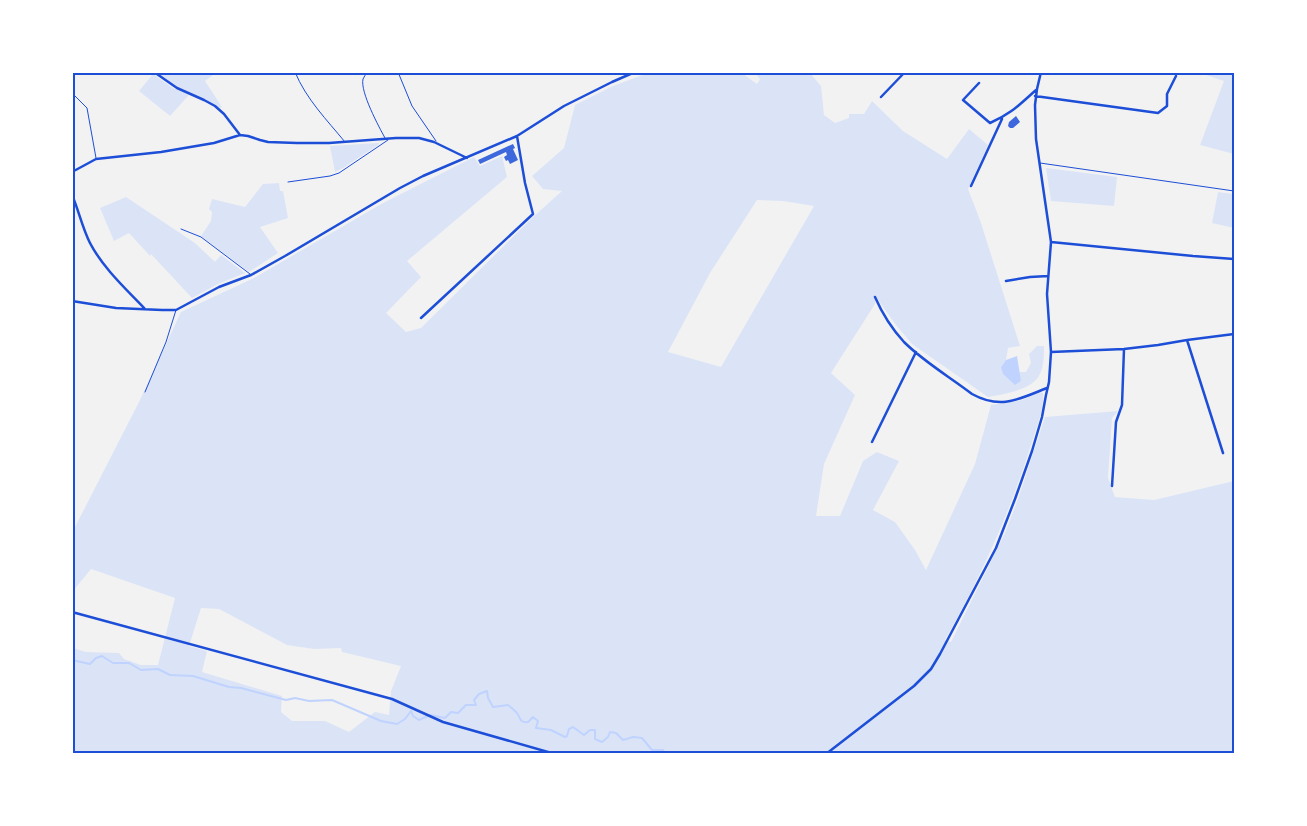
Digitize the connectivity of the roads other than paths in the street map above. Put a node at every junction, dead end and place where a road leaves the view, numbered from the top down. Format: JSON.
{"nodes":[{"id":1,"x":154,"y":72,"type":"edge"},
{"id":2,"x":295,"y":72,"type":"edge"},
{"id":3,"x":367,"y":72,"type":"edge"},
{"id":4,"x":398,"y":72,"type":"edge"},
{"id":5,"x":635,"y":72,"type":"edge"},
{"id":6,"x":905,"y":72,"type":"edge"},
{"id":7,"x":1041,"y":72,"type":"edge"},
{"id":8,"x":1176,"y":76,"type":"dead end"},
{"id":9,"x":979,"y":83,"type":"dead end"},
{"id":10,"x":1037,"y":89,"type":"junction"},
{"id":11,"x":72,"y":93,"type":"edge"},
{"id":12,"x":1035,"y":96,"type":"junction"},
{"id":13,"x":881,"y":97,"type":"dead end"},
{"id":14,"x":1002,"y":118,"type":"junction"},
{"id":15,"x":240,"y":135,"type":"junction"},
{"id":16,"x":518,"y":136,"type":"junction"},
{"id":17,"x":388,"y":139,"type":"junction"},
{"id":18,"x":345,"y":142,"type":"junction"},
{"id":19,"x":438,"y":144,"type":"junction"},
{"id":20,"x":467,"y":158,"type":"junction"},
{"id":21,"x":96,"y":159,"type":"junction"},
{"id":22,"x":1039,"y":163,"type":"junction"},
{"id":23,"x":72,"y":172,"type":"edge"},
{"id":24,"x":288,"y":182,"type":"dead end"},
{"id":25,"x":970,"y":186,"type":"dead end"},
{"id":26,"x":1234,"y":191,"type":"edge"},
{"id":27,"x":72,"y":195,"type":"edge"},
{"id":28,"x":181,"y":229,"type":"dead end"},
{"id":29,"x":1052,"y":242,"type":"junction"},
{"id":30,"x":1234,"y":259,"type":"edge"},
{"id":31,"x":251,"y":275,"type":"junction"},
{"id":32,"x":1048,"y":276,"type":"junction"},
{"id":33,"x":1006,"y":281,"type":"dead end"},
{"id":34,"x":875,"y":297,"type":"dead end"},
{"id":35,"x":73,"y":301,"type":"edge"},
{"id":36,"x":145,"y":309,"type":"junction"},
{"id":37,"x":176,"y":310,"type":"junction"},
{"id":38,"x":421,"y":318,"type":"dead end"},
{"id":39,"x":1234,"y":334,"type":"edge"},
{"id":40,"x":1234,"y":338,"type":"edge"},
{"id":41,"x":1187,"y":340,"type":"junction"},
{"id":42,"x":1124,"y":349,"type":"junction"},
{"id":43,"x":916,"y":352,"type":"junction"},
{"id":44,"x":1050,"y":352,"type":"junction"},
{"id":45,"x":1048,"y":388,"type":"junction"},
{"id":46,"x":145,"y":392,"type":"dead end"},
{"id":47,"x":872,"y":442,"type":"dead end"},
{"id":48,"x":1223,"y":453,"type":"dead end"},
{"id":49,"x":1112,"y":486,"type":"dead end"},
{"id":50,"x":72,"y":612,"type":"edge"},
{"id":51,"x":555,"y":754,"type":"edge"},
{"id":52,"x":826,"y":754,"type":"edge"}],
"edges":[{"from":1,"to":15,"type":"street"},
{"from":2,"to":18,"type":"lane"},
{"from":3,"to":17,"type":"lane"},
{"from":4,"to":19,"type":"lane"},
{"from":5,"to":16,"type":"street"},
{"from":6,"to":13,"type":"street"},
{"from":7,"to":10,"type":"street"},
{"from":8,"to":12,"type":"street"},
{"from":9,"to":14,"type":"street"},
{"from":10,"to":12,"type":"street"},
{"from":10,"to":14,"type":"street"},
{"from":11,"to":21,"type":"lane"},
{"from":12,"to":22,"type":"street"},
{"from":14,"to":25,"type":"street"},
{"from":15,"to":18,"type":"street"},
{"from":15,"to":21,"type":"street"},
{"from":16,"to":20,"type":"street"},
{"from":16,"to":38,"type":"street"},
{"from":17,"to":18,"type":"street"},
{"from":17,"to":19,"type":"street"},
{"from":17,"to":24,"type":"lane"},
{"from":19,"to":20,"type":"street"},
{"from":20,"to":31,"type":"street"},
{"from":21,"to":23,"type":"street"},
{"from":22,"to":26,"type":"lane"},
{"from":22,"to":29,"type":"street"},
{"from":27,"to":36,"type":"street"},
{"from":28,"to":31,"type":"lane"},
{"from":29,"to":30,"type":"street"},
{"from":29,"to":32,"type":"street"},
{"from":31,"to":37,"type":"street"},
{"from":32,"to":33,"type":"street"},
{"from":32,"to":44,"type":"street"},
{"from":34,"to":43,"type":"street"},
{"from":35,"to":36,"type":"street"},
{"from":36,"to":37,"type":"street"},
{"from":37,"to":46,"type":"lane"},
{"from":39,"to":40,"type":"street"},
{"from":39,"to":41,"type":"street"},
{"from":41,"to":42,"type":"street"},
{"from":41,"to":48,"type":"street"},
{"from":42,"to":44,"type":"street"},
{"from":42,"to":49,"type":"street"},
{"from":43,"to":45,"type":"street"},
{"from":43,"to":47,"type":"street"},
{"from":44,"to":45,"type":"street"},
{"from":45,"to":52,"type":"street"},
{"from":50,"to":51,"type":"street"}]}
